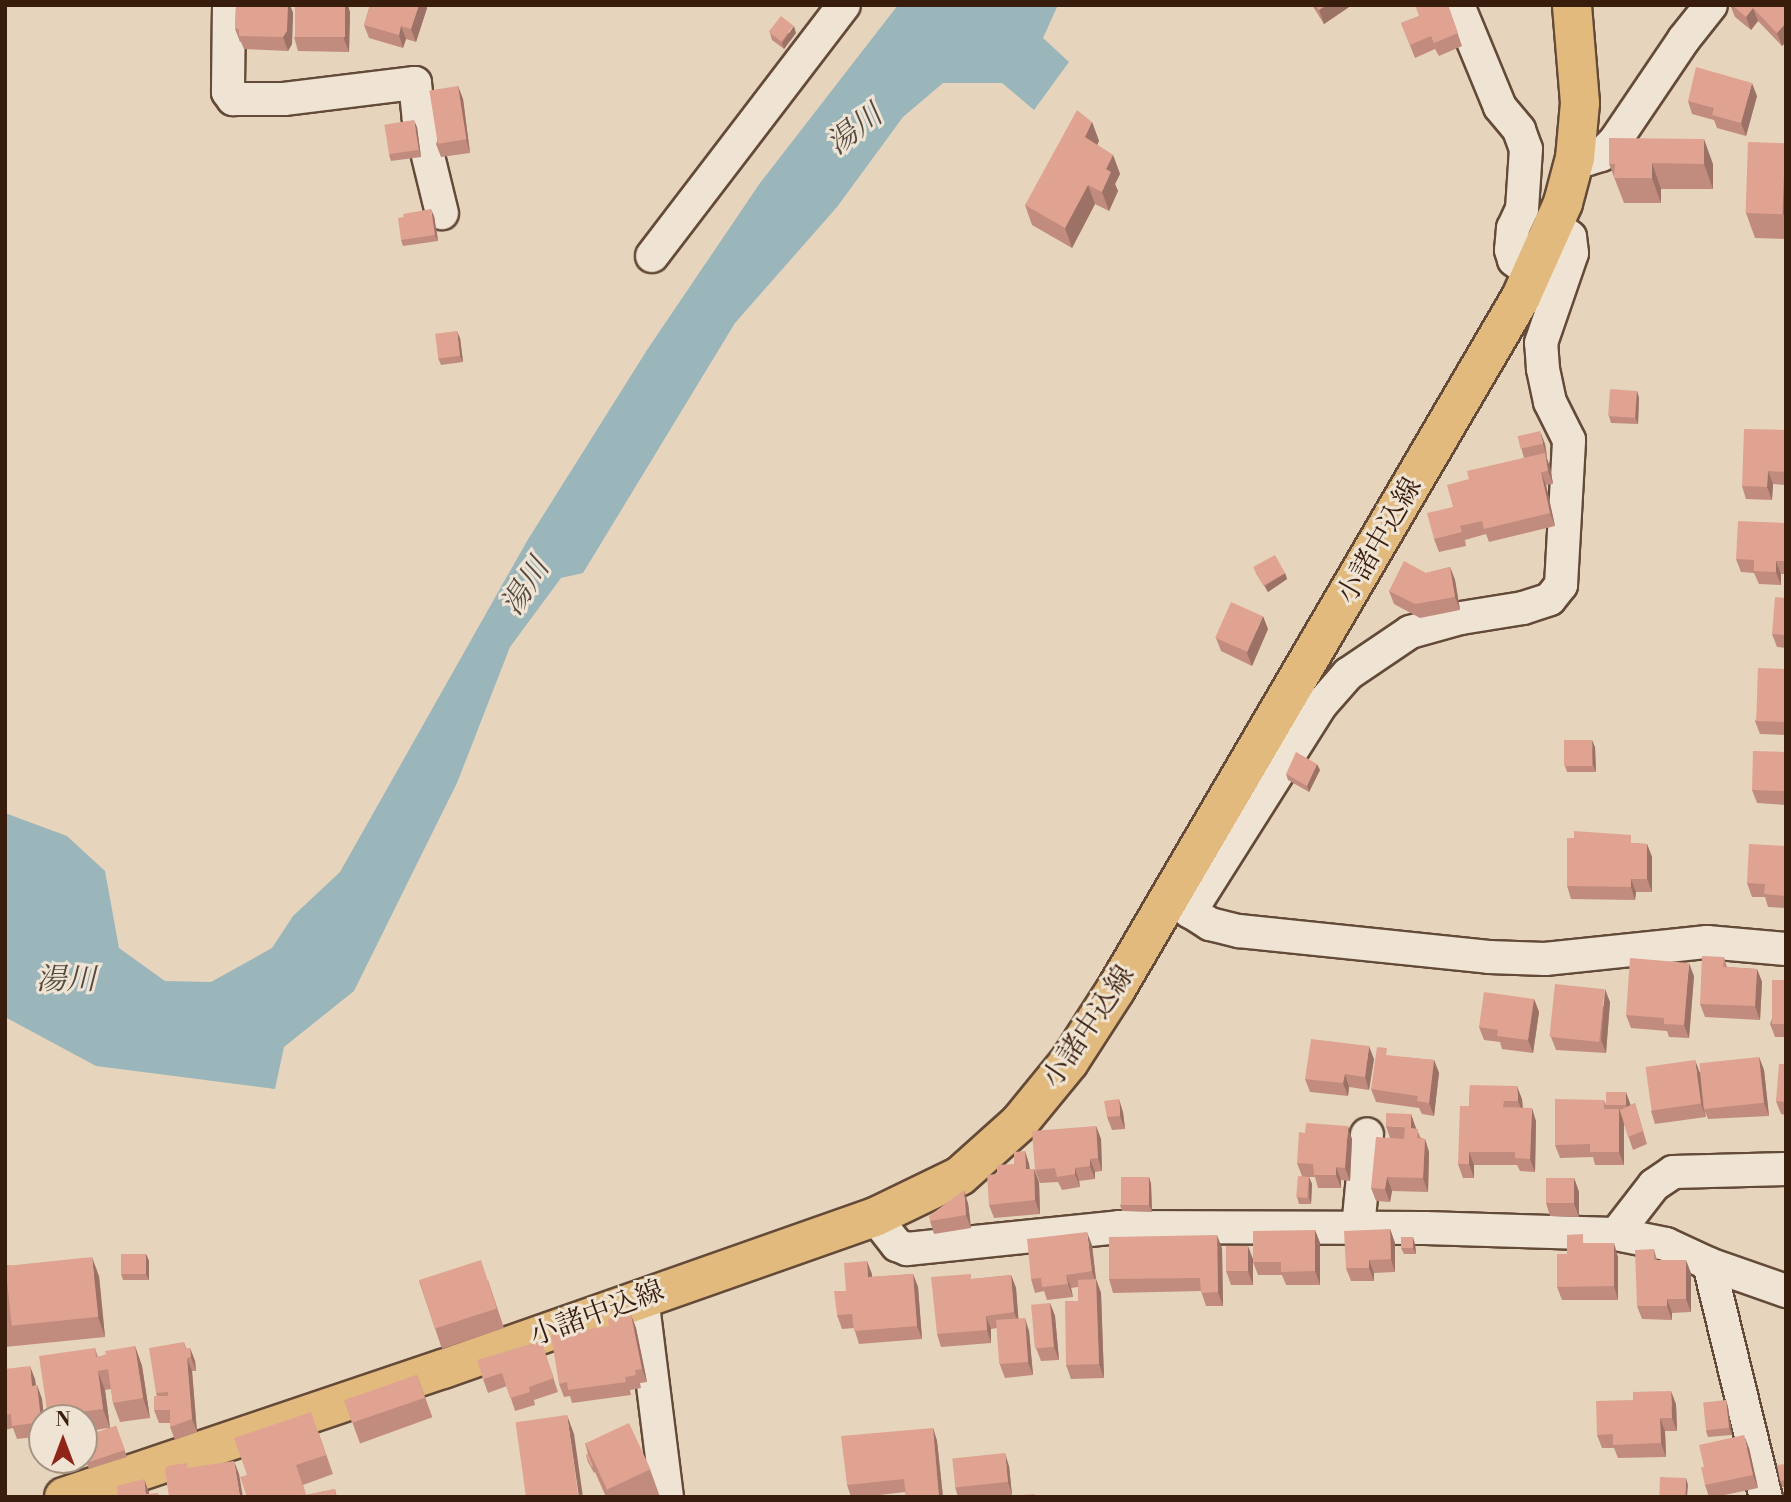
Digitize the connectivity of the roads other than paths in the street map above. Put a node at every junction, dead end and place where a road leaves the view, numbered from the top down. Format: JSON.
{"nodes":[{"id":1,"x":229,"y":5,"type":"edge"},
{"id":2,"x":844,"y":5,"type":"edge"},
{"id":3,"x":1458,"y":5,"type":"edge"},
{"id":4,"x":1572,"y":5,"type":"edge"},
{"id":5,"x":1711,"y":5,"type":"edge"},
{"id":6,"x":1575,"y":158,"type":"junction"},
{"id":7,"x":442,"y":213,"type":"dead end"},
{"id":8,"x":1553,"y":224,"type":"junction"},
{"id":9,"x":652,"y":256,"type":"dead end"},
{"id":10,"x":1532,"y":273,"type":"junction"},
{"id":11,"x":1180,"y":905,"type":"junction"},
{"id":12,"x":1786,"y":949,"type":"edge"},
{"id":13,"x":1367,"y":1134,"type":"dead end"},
{"id":14,"x":1786,"y":1169,"type":"edge"},
{"id":15,"x":875,"y":1217,"type":"junction"},
{"id":16,"x":1359,"y":1228,"type":"junction"},
{"id":17,"x":1616,"y":1234,"type":"junction"},
{"id":18,"x":1709,"y":1264,"type":"junction"},
{"id":19,"x":1786,"y":1291,"type":"edge"},
{"id":20,"x":642,"y":1297,"type":"junction"},
{"id":21,"x":64,"y":1497,"type":"edge"},
{"id":22,"x":667,"y":1497,"type":"edge"},
{"id":23,"x":1766,"y":1497,"type":"edge"}],
"edges":[{"from":1,"to":7,"type":"street"},
{"from":2,"to":9,"type":"street"},
{"from":3,"to":10,"type":"street"},
{"from":4,"to":6,"type":"main road","name":"小諸中込線"},
{"from":5,"to":6,"type":"street"},
{"from":6,"to":8,"type":"main road","name":"小諸中込線"},
{"from":8,"to":10,"type":"main road","name":"小諸中込線"},
{"from":8,"to":11,"type":"street"},
{"from":10,"to":11,"type":"main road","name":"小諸中込線"},
{"from":11,"to":12,"type":"street"},
{"from":11,"to":15,"type":"main road","name":"小諸中込線"},
{"from":13,"to":16,"type":"street"},
{"from":14,"to":17,"type":"street"},
{"from":15,"to":16,"type":"street"},
{"from":15,"to":20,"type":"main road","name":"小諸中込線"},
{"from":16,"to":17,"type":"street"},
{"from":17,"to":18,"type":"street"},
{"from":18,"to":19,"type":"street"},
{"from":18,"to":23,"type":"street"},
{"from":20,"to":21,"type":"main road","name":"小諸中込線"},
{"from":20,"to":22,"type":"street"}]}
